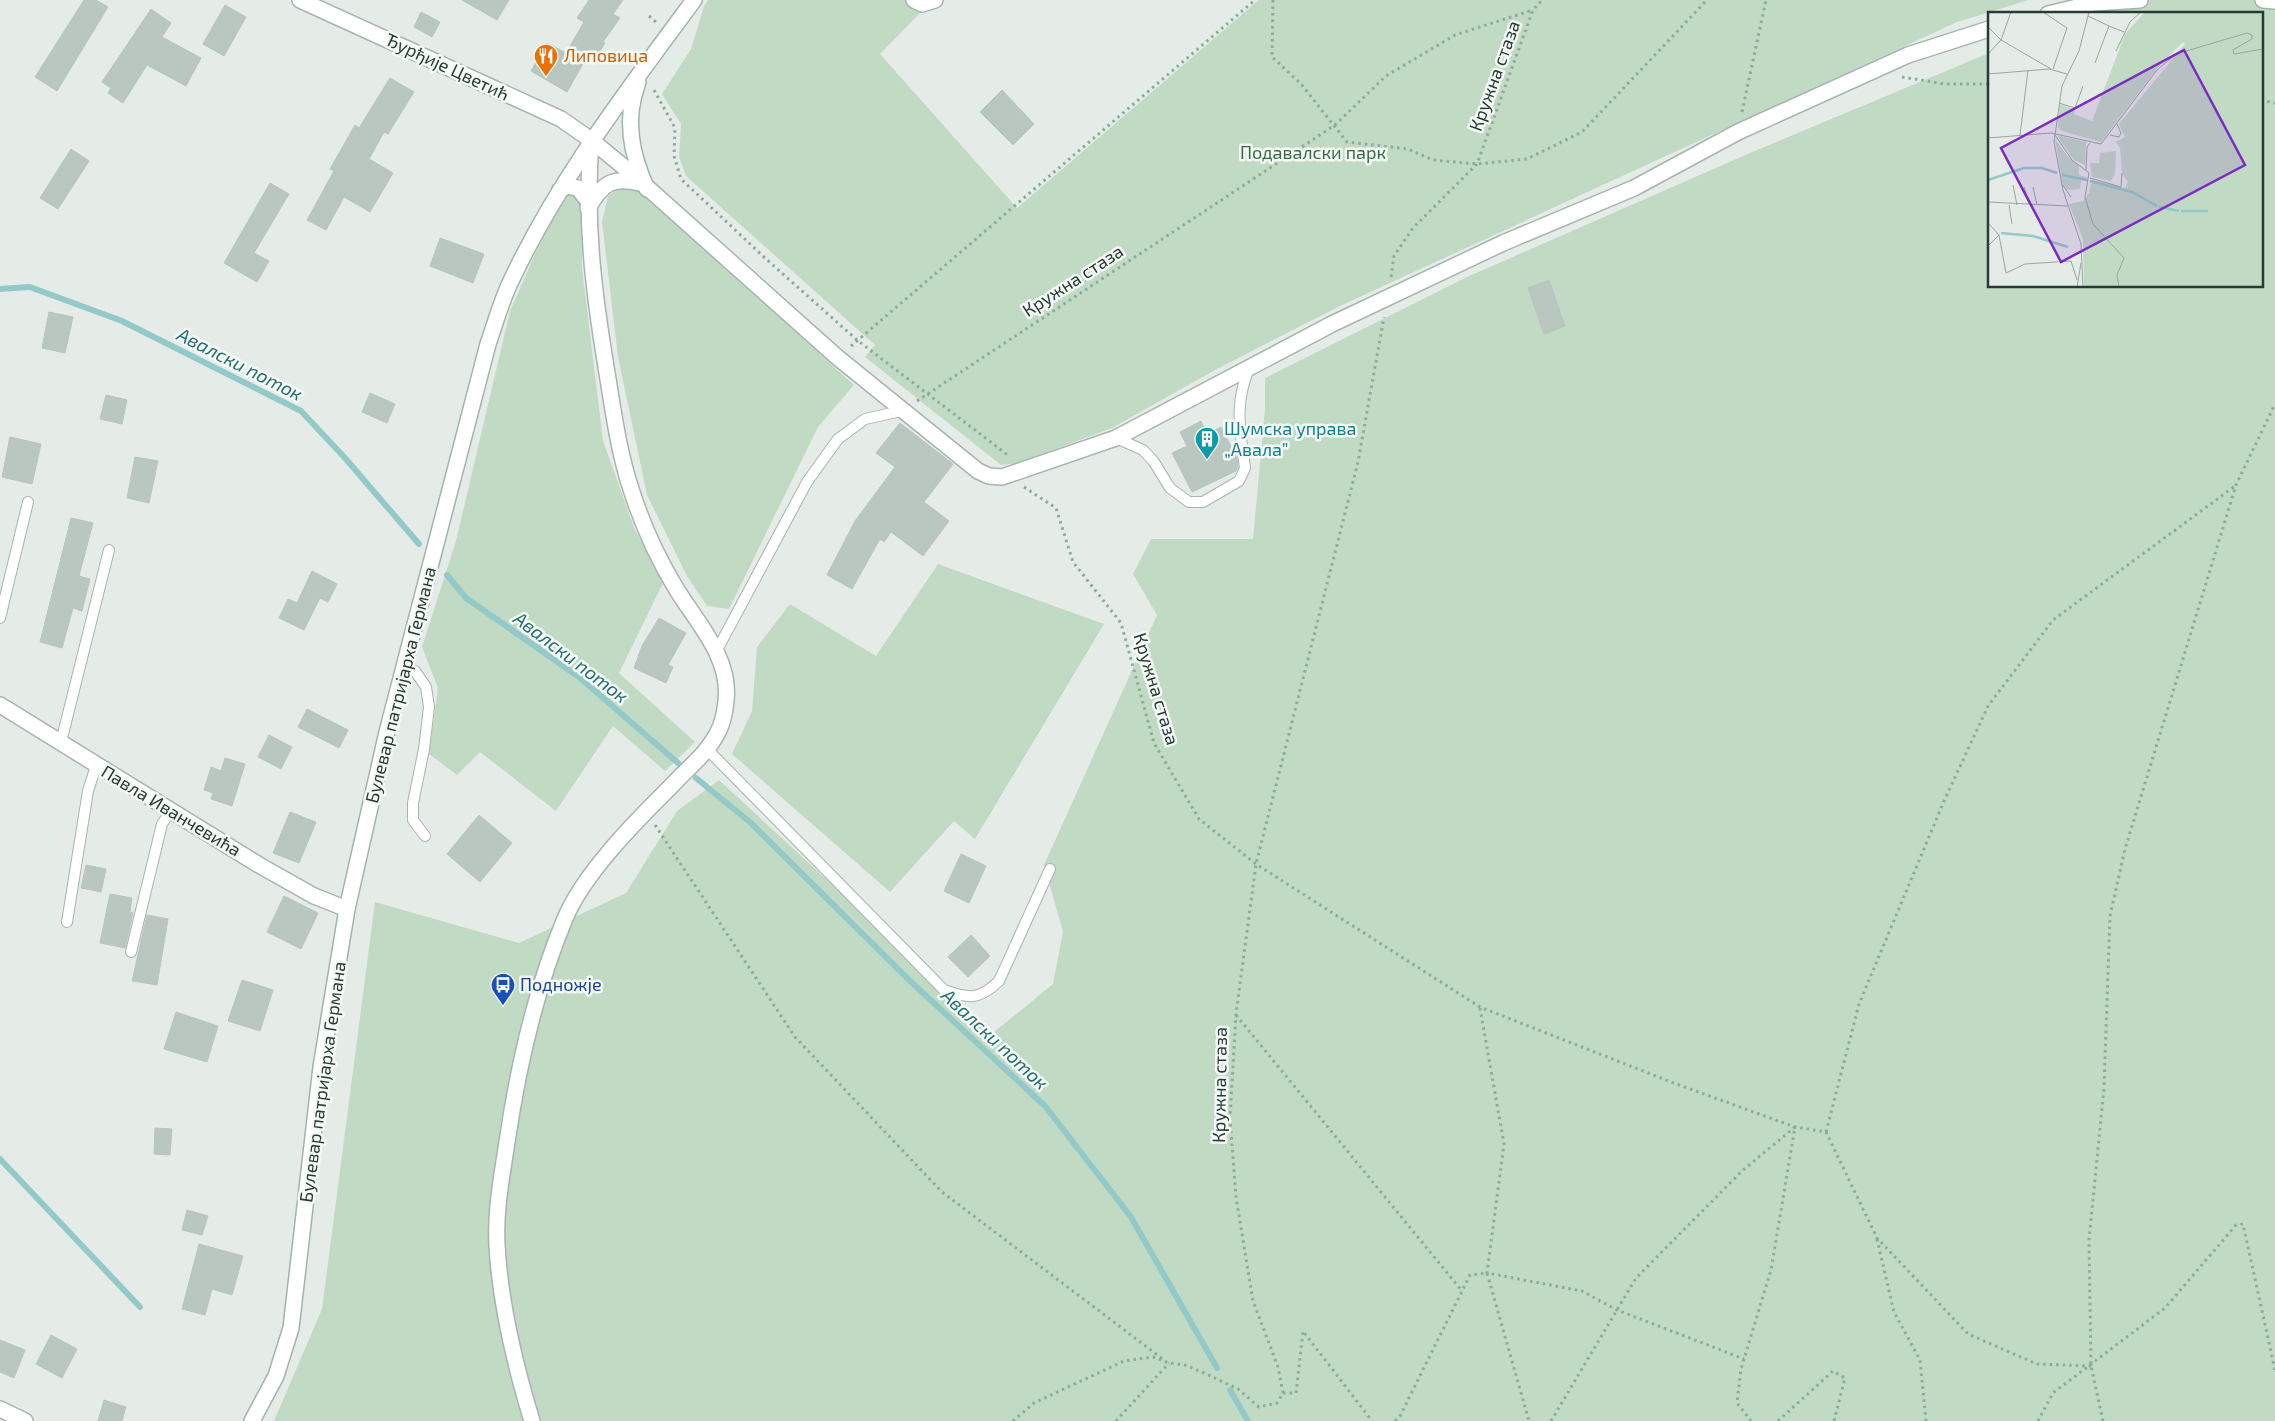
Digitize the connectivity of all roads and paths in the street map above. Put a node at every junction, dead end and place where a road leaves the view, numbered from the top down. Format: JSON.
{"nodes":[{"id":1,"x":300,"y":0,"type":"edge"},
{"id":2,"x":694,"y":0,"type":"edge"},
{"id":3,"x":914,"y":0,"type":"edge"},
{"id":4,"x":935,"y":0,"type":"edge"},
{"id":5,"x":1255,"y":0,"type":"edge"},
{"id":6,"x":1273,"y":0,"type":"edge"},
{"id":7,"x":1542,"y":0,"type":"edge"},
{"id":8,"x":1708,"y":0,"type":"edge"},
{"id":9,"x":1766,"y":0,"type":"edge"},
{"id":10,"x":2140,"y":0,"type":"edge"},
{"id":11,"x":2263,"y":0,"type":"edge"},
{"id":12,"x":2275,"y":1,"type":"edge"},
{"id":13,"x":1534,"y":10,"type":"junction"},
{"id":14,"x":2056,"y":12,"type":"edge"},
{"id":15,"x":649,"y":16,"type":"dead end"},
{"id":16,"x":656,"y":22,"type":"dead end"},
{"id":17,"x":1988,"y":29,"type":"edge"},
{"id":18,"x":643,"y":69,"type":"junction"},
{"id":19,"x":1872,"y":72,"type":"junction"},
{"id":20,"x":657,"y":81,"type":"dead end"},
{"id":21,"x":1988,"y":84,"type":"edge"},
{"id":22,"x":2262,"y":100,"type":"edge"},
{"id":23,"x":2275,"y":103,"type":"edge"},
{"id":24,"x":1335,"y":125,"type":"junction"},
{"id":25,"x":1738,"y":132,"type":"junction"},
{"id":26,"x":591,"y":140,"type":"junction"},
{"id":27,"x":1477,"y":164,"type":"junction"},
{"id":28,"x":645,"y":186,"type":"junction"},
{"id":29,"x":560,"y":190,"type":"junction"},
{"id":30,"x":588,"y":205,"type":"junction"},
{"id":31,"x":1387,"y":298,"type":"junction"},
{"id":32,"x":857,"y":340,"type":"junction"},
{"id":33,"x":837,"y":357,"type":"junction"},
{"id":34,"x":1249,"y":368,"type":"junction"},
{"id":35,"x":928,"y":394,"type":"junction"},
{"id":36,"x":2275,"y":404,"type":"edge"},
{"id":37,"x":901,"y":411,"type":"junction"},
{"id":38,"x":1116,"y":438,"type":"junction"},
{"id":39,"x":1008,"y":476,"type":"junction"},
{"id":40,"x":2236,"y":485,"type":"junction"},
{"id":41,"x":28,"y":502,"type":"dead end"},
{"id":42,"x":109,"y":550,"type":"dead end"},
{"id":43,"x":0,"y":618,"type":"edge"},
{"id":44,"x":716,"y":652,"type":"junction"},
{"id":45,"x":404,"y":667,"type":"junction"},
{"id":46,"x":0,"y":705,"type":"edge"},
{"id":47,"x":61,"y":742,"type":"junction"},
{"id":48,"x":707,"y":750,"type":"junction"},
{"id":49,"x":96,"y":766,"type":"junction"},
{"id":50,"x":170,"y":812,"type":"junction"},
{"id":51,"x":647,"y":812,"type":"junction"},
{"id":52,"x":425,"y":836,"type":"dead end"},
{"id":53,"x":1256,"y":864,"type":"junction"},
{"id":54,"x":1050,"y":869,"type":"dead end"},
{"id":55,"x":347,"y":909,"type":"junction"},
{"id":56,"x":66,"y":922,"type":"dead end"},
{"id":57,"x":131,"y":952,"type":"dead end"},
{"id":58,"x":1480,"y":1007,"type":"junction"},
{"id":59,"x":1236,"y":1014,"type":"junction"},
{"id":60,"x":1794,"y":1127,"type":"junction"},
{"id":61,"x":1826,"y":1132,"type":"junction"},
{"id":62,"x":1877,"y":1238,"type":"junction"},
{"id":63,"x":1487,"y":1273,"type":"junction"},
{"id":64,"x":1462,"y":1291,"type":"junction"},
{"id":65,"x":1617,"y":1310,"type":"junction"},
{"id":66,"x":1744,"y":1359,"type":"junction"},
{"id":67,"x":1169,"y":1363,"type":"junction"},
{"id":68,"x":2091,"y":1366,"type":"junction"},
{"id":69,"x":2275,"y":1370,"type":"edge"},
{"id":70,"x":1283,"y":1393,"type":"junction"},
{"id":71,"x":0,"y":1409,"type":"edge"},
{"id":72,"x":25,"y":1421,"type":"edge"},
{"id":73,"x":252,"y":1421,"type":"edge"},
{"id":74,"x":532,"y":1421,"type":"edge"},
{"id":75,"x":1014,"y":1421,"type":"edge"},
{"id":76,"x":1116,"y":1421,"type":"edge"},
{"id":77,"x":1372,"y":1421,"type":"edge"},
{"id":78,"x":1394,"y":1421,"type":"edge"},
{"id":79,"x":1529,"y":1421,"type":"edge"},
{"id":80,"x":1551,"y":1421,"type":"edge"},
{"id":81,"x":1751,"y":1421,"type":"edge"},
{"id":82,"x":1778,"y":1421,"type":"edge"},
{"id":83,"x":1834,"y":1421,"type":"edge"},
{"id":84,"x":1926,"y":1421,"type":"edge"},
{"id":85,"x":2038,"y":1421,"type":"edge"},
{"id":86,"x":2103,"y":1421,"type":"edge"}],
"edges":[{"from":1,"to":26,"type":"street","name":"Ђурђије Цветић"},
{"from":2,"to":18,"type":"street","name":"Булевар патријарха Германа"},
{"from":3,"to":4,"type":"street"},
{"from":5,"to":32,"type":"path"},
{"from":6,"to":24,"type":"path"},
{"from":7,"to":13,"type":"path","name":"Кружна стаза"},
{"from":8,"to":27,"type":"path"},
{"from":9,"to":25,"type":"path"},
{"from":10,"to":14,"type":"street"},
{"from":11,"to":12,"type":"street"},
{"from":13,"to":24,"type":"path","name":"Кружна стаза"},
{"from":13,"to":27,"type":"path","name":"Кружна стаза"},
{"from":15,"to":16,"type":"path"},
{"from":17,"to":19,"type":"street"},
{"from":18,"to":26,"type":"street","name":"Булевар патријарха Германа"},
{"from":18,"to":28,"type":"street"},
{"from":19,"to":21,"type":"path"},
{"from":19,"to":25,"type":"street"},
{"from":20,"to":32,"type":"path"},
{"from":22,"to":23,"type":"path"},
{"from":24,"to":27,"type":"path"},
{"from":24,"to":35,"type":"path","name":"Кружна стаза"},
{"from":25,"to":31,"type":"street"},
{"from":26,"to":28,"type":"street","name":"Ђурђије Цветић"},
{"from":26,"to":29,"type":"street","name":"Булевар патријарха Германа"},
{"from":26,"to":30,"type":"street"},
{"from":27,"to":31,"type":"path"},
{"from":28,"to":30,"type":"street"},
{"from":28,"to":33,"type":"street","name":"Ђурђије Цветић"},
{"from":29,"to":30,"type":"street"},
{"from":29,"to":45,"type":"street","name":"Булевар патријарха Германа"},
{"from":30,"to":44,"type":"street"},
{"from":31,"to":34,"type":"street"},
{"from":31,"to":53,"type":"path"},
{"from":32,"to":33,"type":"path"},
{"from":32,"to":35,"type":"path"},
{"from":33,"to":37,"type":"street","name":"Ђурђије Цветић"},
{"from":34,"to":38,"type":"street"},
{"from":34,"to":38,"type":"lane"},
{"from":35,"to":39,"type":"path"},
{"from":36,"to":40,"type":"path"},
{"from":37,"to":39,"type":"street","name":"Ђурђије Цветић"},
{"from":37,"to":44,"type":"lane"},
{"from":38,"to":39,"type":"street"},
{"from":39,"to":53,"type":"path","name":"Кружна стаза"},
{"from":40,"to":61,"type":"path"},
{"from":40,"to":68,"type":"path"},
{"from":41,"to":43,"type":"lane"},
{"from":42,"to":47,"type":"lane"},
{"from":44,"to":48,"type":"street"},
{"from":45,"to":52,"type":"lane"},
{"from":45,"to":55,"type":"street","name":"Булевар патријарха Германа"},
{"from":46,"to":47,"type":"street","name":"Павла Иванчевића"},
{"from":47,"to":49,"type":"street","name":"Павла Иванчевића"},
{"from":48,"to":51,"type":"street"},
{"from":48,"to":54,"type":"lane"},
{"from":49,"to":50,"type":"street","name":"Павла Иванчевића"},
{"from":49,"to":56,"type":"lane"},
{"from":50,"to":55,"type":"street","name":"Павла Иванчевића"},
{"from":50,"to":57,"type":"lane"},
{"from":51,"to":67,"type":"path"},
{"from":51,"to":74,"type":"street"},
{"from":53,"to":58,"type":"path"},
{"from":53,"to":59,"type":"path","name":"Кружна стаза"},
{"from":55,"to":73,"type":"street","name":"Булевар патријарха Германа"},
{"from":58,"to":60,"type":"path"},
{"from":58,"to":63,"type":"path"},
{"from":59,"to":64,"type":"path"},
{"from":59,"to":70,"type":"path","name":"Кружна стаза"},
{"from":60,"to":61,"type":"path"},
{"from":60,"to":65,"type":"path"},
{"from":60,"to":66,"type":"path"},
{"from":61,"to":62,"type":"path"},
{"from":62,"to":68,"type":"path"},
{"from":62,"to":84,"type":"path"},
{"from":63,"to":64,"type":"path"},
{"from":63,"to":65,"type":"path"},
{"from":63,"to":79,"type":"path"},
{"from":64,"to":78,"type":"path"},
{"from":65,"to":66,"type":"path"},
{"from":65,"to":80,"type":"path"},
{"from":66,"to":81,"type":"path"},
{"from":67,"to":70,"type":"path"},
{"from":67,"to":75,"type":"path"},
{"from":67,"to":76,"type":"path"},
{"from":68,"to":69,"type":"path"},
{"from":68,"to":85,"type":"path"},
{"from":68,"to":86,"type":"path"},
{"from":70,"to":77,"type":"path"},
{"from":71,"to":72,"type":"street"},
{"from":82,"to":83,"type":"path"}]}
